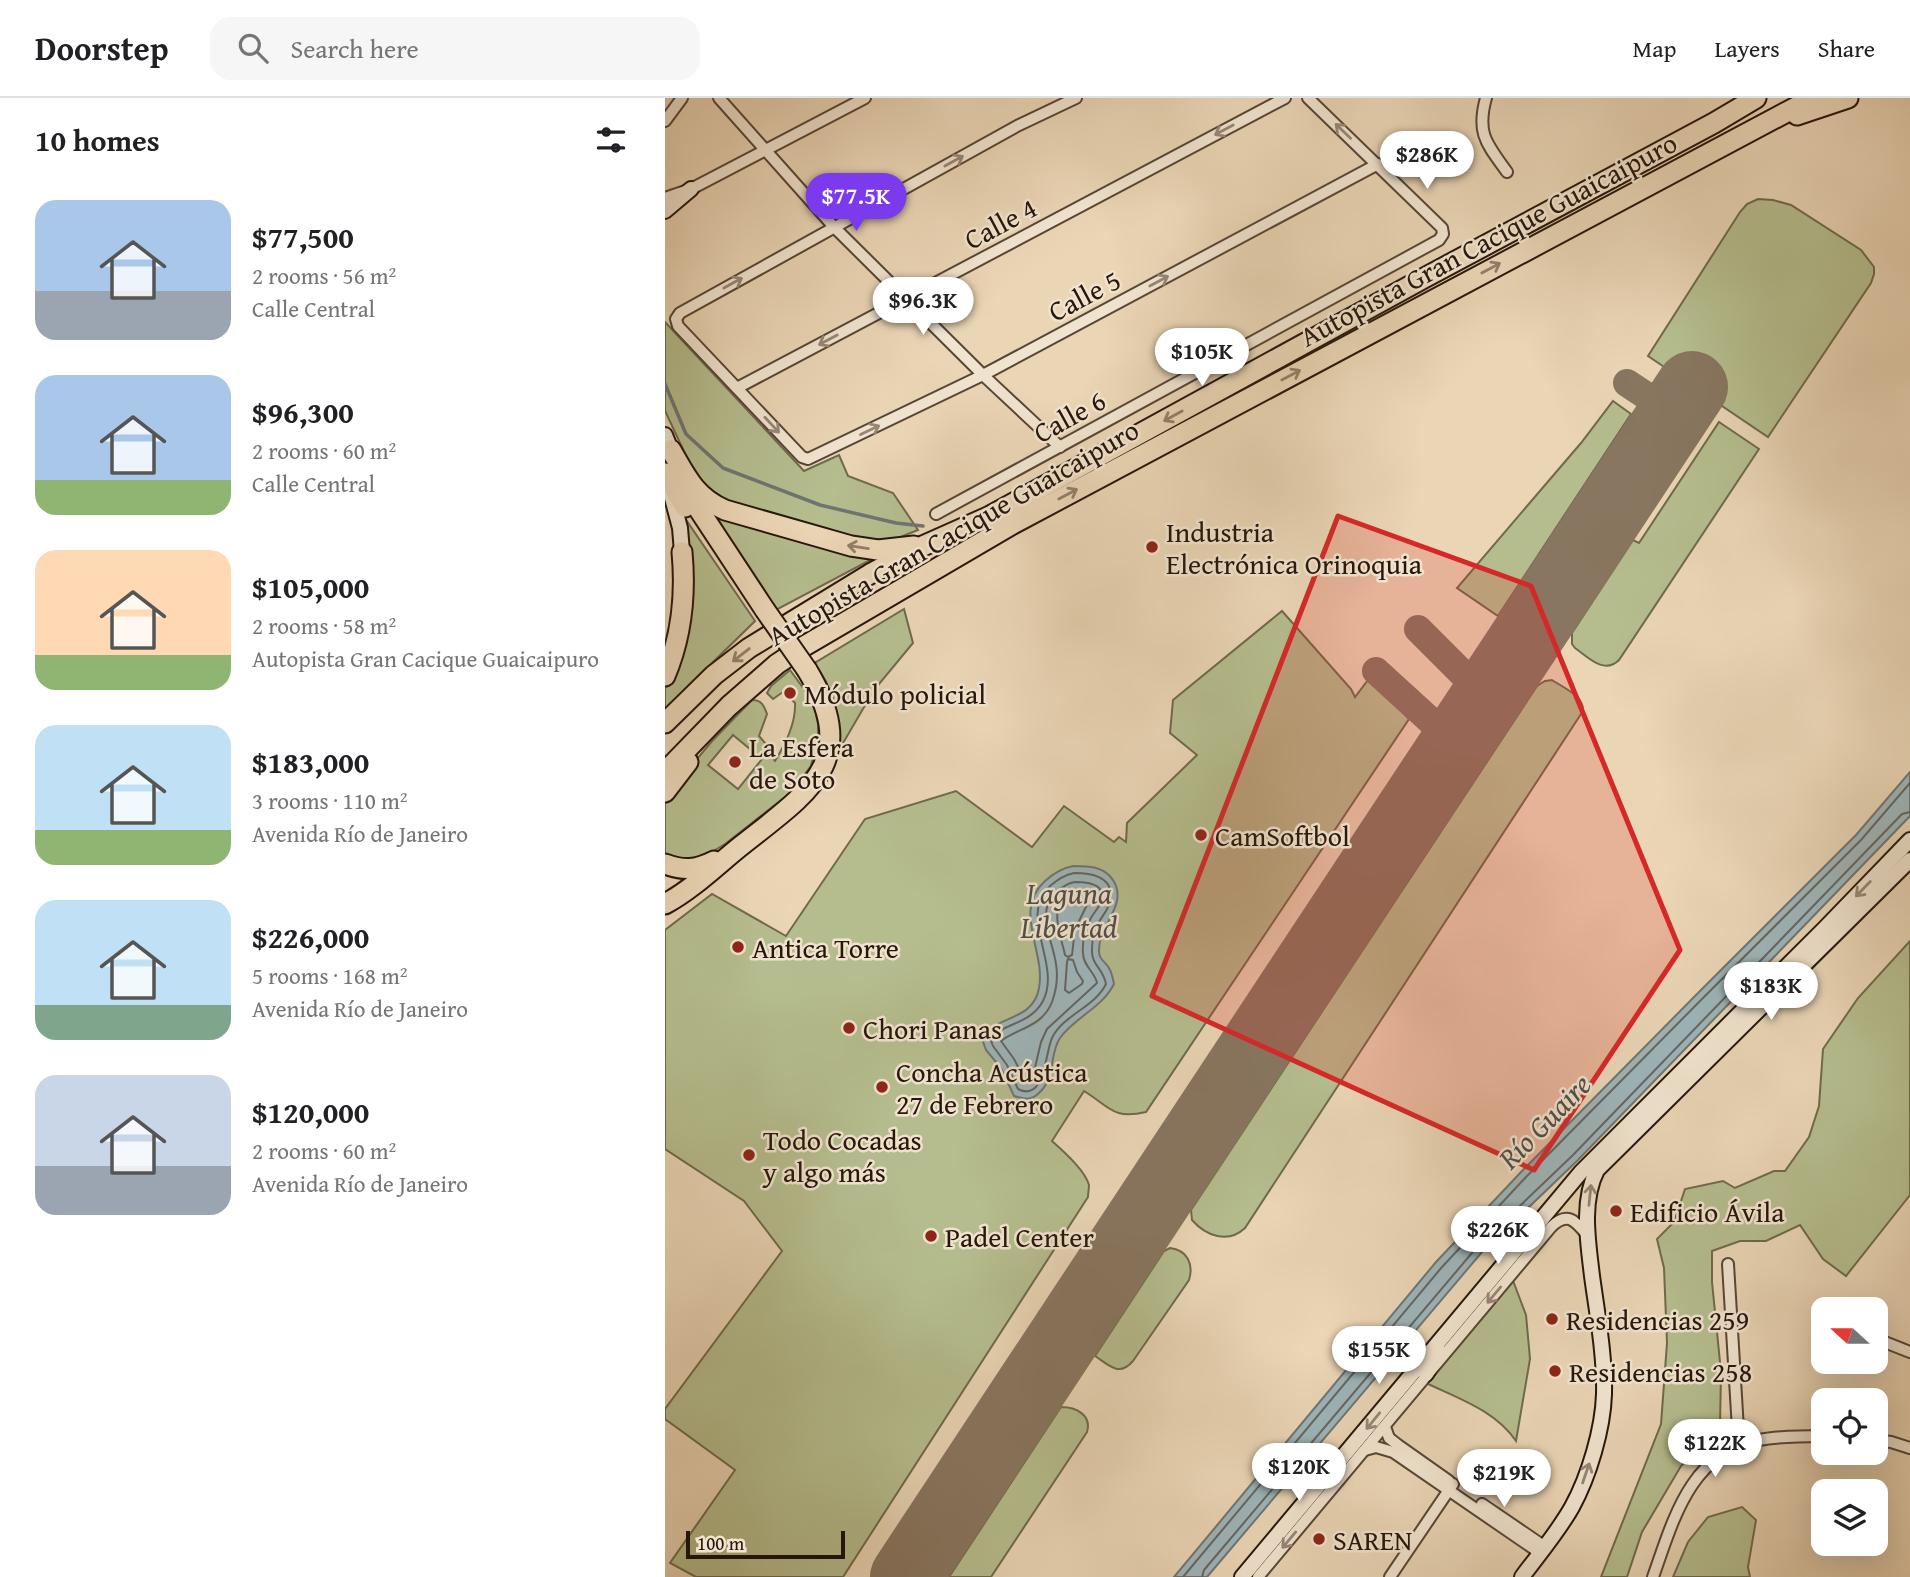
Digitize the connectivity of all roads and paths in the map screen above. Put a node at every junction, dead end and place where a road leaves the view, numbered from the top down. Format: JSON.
{"nodes":[{"id":1,"x":682,"y":98,"type":"edge"},
{"id":2,"x":719,"y":98,"type":"edge"},
{"id":3,"x":865,"y":98,"type":"edge"},
{"id":4,"x":1076,"y":98,"type":"edge"},
{"id":5,"x":1285,"y":98,"type":"edge"},
{"id":6,"x":1308,"y":98,"type":"edge"},
{"id":7,"x":1486,"y":98,"type":"edge"},
{"id":8,"x":1813,"y":98,"type":"edge"},
{"id":9,"x":1848,"y":98,"type":"edge"},
{"id":10,"x":1753,"y":99,"type":"edge"},
{"id":11,"x":665,"y":121,"type":"edge"},
{"id":12,"x":1713,"y":150,"type":"junction"},
{"id":13,"x":765,"y":151,"type":"junction"},
{"id":14,"x":1378,"y":164,"type":"junction"},
{"id":15,"x":1507,"y":172,"type":"dead end"},
{"id":16,"x":691,"y":190,"type":"junction"},
{"id":17,"x":665,"y":198,"type":"edge"},
{"id":18,"x":665,"y":211,"type":"edge"},
{"id":19,"x":834,"y":227,"type":"junction"},
{"id":20,"x":906,"y":299,"type":"junction"},
{"id":21,"x":983,"y":375,"type":"junction"},
{"id":22,"x":737,"y":388,"type":"junction"},
{"id":23,"x":668,"y":442,"type":"edge"},
{"id":24,"x":1060,"y":447,"type":"junction"},
{"id":25,"x":665,"y":473,"type":"edge"},
{"id":26,"x":665,"y":484,"type":"edge"},
{"id":27,"x":665,"y":501,"type":"edge"},
{"id":28,"x":936,"y":514,"type":"dead end"},
{"id":29,"x":925,"y":545,"type":"junction"},
{"id":30,"x":682,"y":552,"type":"junction"},
{"id":31,"x":763,"y":612,"type":"junction"},
{"id":32,"x":804,"y":671,"type":"junction"},
{"id":33,"x":665,"y":676,"type":"edge"},
{"id":34,"x":729,"y":706,"type":"junction"},
{"id":35,"x":665,"y":723,"type":"edge"},
{"id":36,"x":665,"y":772,"type":"edge"},
{"id":37,"x":665,"y":792,"type":"edge"},
{"id":38,"x":1910,"y":840,"type":"edge"},
{"id":39,"x":1910,"y":860,"type":"edge"},
{"id":40,"x":665,"y":864,"type":"edge"},
{"id":41,"x":665,"y":904,"type":"edge"},
{"id":42,"x":1588,"y":1236,"type":"junction"},
{"id":43,"x":1728,"y":1264,"type":"dead end"},
{"id":44,"x":1459,"y":1317,"type":"junction"},
{"id":45,"x":1888,"y":1343,"type":"edge"},
{"id":46,"x":1910,"y":1352,"type":"edge"},
{"id":47,"x":1426,"y":1374,"type":"junction"},
{"id":48,"x":1385,"y":1427,"type":"junction"},
{"id":49,"x":1811,"y":1437,"type":"edge"},
{"id":50,"x":1888,"y":1442,"type":"edge"},
{"id":51,"x":1739,"y":1446,"type":"junction"},
{"id":52,"x":1910,"y":1448,"type":"edge"},
{"id":53,"x":1365,"y":1450,"type":"junction"},
{"id":54,"x":1452,"y":1487,"type":"junction"},
{"id":55,"x":1542,"y":1550,"type":"junction"},
{"id":56,"x":1243,"y":1577,"type":"edge"},
{"id":57,"x":1258,"y":1577,"type":"edge"},
{"id":58,"x":1390,"y":1577,"type":"edge"},
{"id":59,"x":1523,"y":1577,"type":"edge"},
{"id":60,"x":1653,"y":1577,"type":"edge"}],
"edges":[{"from":1,"to":11,"type":"street"},
{"from":2,"to":13,"type":"street"},
{"from":3,"to":13,"type":"street"},
{"from":19,"to":4,"type":"street","one_way":true},
{"from":5,"to":20,"type":"street","name":"Calle 4","one_way":true},
{"from":14,"to":6,"type":"street","one_way":true},
{"from":7,"to":15,"type":"street"},
{"from":8,"to":12,"type":"highway","name":"Autopista Gran Cacique Guaicaipuro"},
{"from":9,"to":12,"type":"highway"},
{"from":10,"to":29,"type":"highway","name":"Autopista Gran Cacique Guaicaipuro","one_way":true},
{"from":34,"to":12,"type":"highway","name":"Autopista Gran Cacique Guaicaipuro","one_way":true},
{"from":13,"to":16,"type":"street"},
{"from":13,"to":19,"type":"street"},
{"from":21,"to":14,"type":"street","name":"Calle 5","one_way":true},
{"from":14,"to":24,"type":"street","name":"Calle 6"},
{"from":16,"to":17,"type":"street"},
{"from":16,"to":18,"type":"street"},
{"from":19,"to":20,"type":"street"},
{"from":22,"to":19,"type":"street","one_way":true},
{"from":20,"to":21,"type":"street"},
{"from":20,"to":22,"type":"street","name":"Calle 4","one_way":true},
{"from":22,"to":21,"type":"street","name":"Calle 5","one_way":true},
{"from":21,"to":24,"type":"street"},
{"from":29,"to":23,"type":"highway","one_way":true},
{"from":23,"to":31,"type":"highway"},
{"from":24,"to":28,"type":"street","name":"Calle 6"},
{"from":25,"to":31,"type":"highway"},
{"from":26,"to":30,"type":"street"},
{"from":27,"to":30,"type":"street"},
{"from":29,"to":35,"type":"highway","name":"Autopista Gran Cacique Guaicaipuro","one_way":true},
{"from":30,"to":33,"type":"highway"},
{"from":31,"to":32,"type":"highway","bridge":true},
{"from":32,"to":40,"type":"highway"},
{"from":32,"to":41,"type":"highway"},
{"from":34,"to":36,"type":"highway","name":"Autopista Gran Cacique Guaicaipuro"},
{"from":34,"to":37,"type":"highway"},
{"from":38,"to":44,"type":"street","one_way":true},
{"from":42,"to":39,"type":"street","one_way":true},
{"from":42,"to":47,"type":"street","one_way":true},
{"from":55,"to":42,"type":"street","one_way":true},
{"from":43,"to":51,"type":"street"},
{"from":44,"to":47,"type":"street"},
{"from":44,"to":56,"type":"street","one_way":true},
{"from":45,"to":46,"type":"street"},
{"from":47,"to":48,"type":"street"},
{"from":48,"to":53,"type":"street"},
{"from":48,"to":54,"type":"street"},
{"from":49,"to":51,"type":"street"},
{"from":50,"to":52,"type":"street"},
{"from":51,"to":60,"type":"street"},
{"from":53,"to":54,"type":"street"},
{"from":53,"to":57,"type":"street","one_way":true},
{"from":54,"to":55,"type":"street"},
{"from":54,"to":58,"type":"street"},
{"from":55,"to":59,"type":"street"}]}
